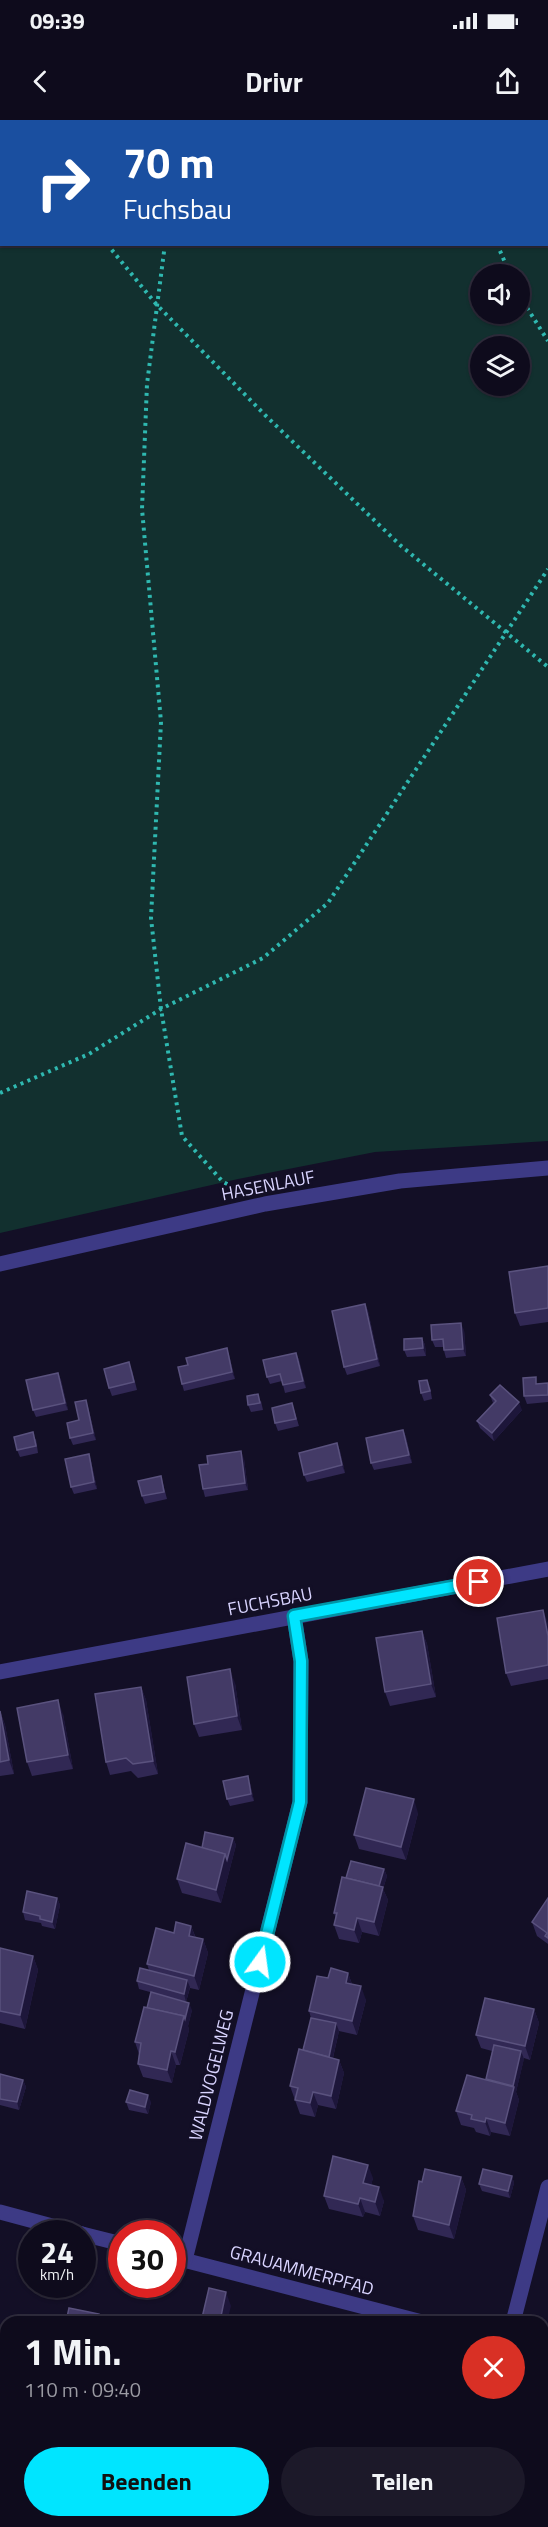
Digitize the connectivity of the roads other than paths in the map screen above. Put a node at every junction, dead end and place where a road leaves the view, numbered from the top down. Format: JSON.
{"nodes":[{"id":1,"x":548,"y":1168,"type":"edge"},
{"id":2,"x":0,"y":1264,"type":"edge"},
{"id":3,"x":548,"y":1569,"type":"edge"},
{"id":4,"x":294,"y":1616,"type":"junction"},
{"id":5,"x":0,"y":1672,"type":"edge"},
{"id":6,"x":548,"y":2187,"type":"edge"},
{"id":7,"x":0,"y":2212,"type":"edge"},
{"id":8,"x":30,"y":2220,"type":"edge"},
{"id":9,"x":186,"y":2232,"type":"edge"},
{"id":10,"x":186,"y":2260,"type":"edge"},
{"id":11,"x":399,"y":2316,"type":"edge"},
{"id":12,"x":515,"y":2316,"type":"edge"}],
"edges":[{"from":1,"to":2,"type":"street","name":"HASENLAUF"},
{"from":3,"to":4,"type":"street","name":"FUCHSBAU"},
{"from":4,"to":5,"type":"street","name":"FUCHSBAU"},
{"from":4,"to":9,"type":"street","name":"WALDVOGELWEG"},
{"from":6,"to":12,"type":"street"},
{"from":7,"to":8,"type":"street"},
{"from":10,"to":11,"type":"street","name":"GRAUAMMERPFAD"}]}
